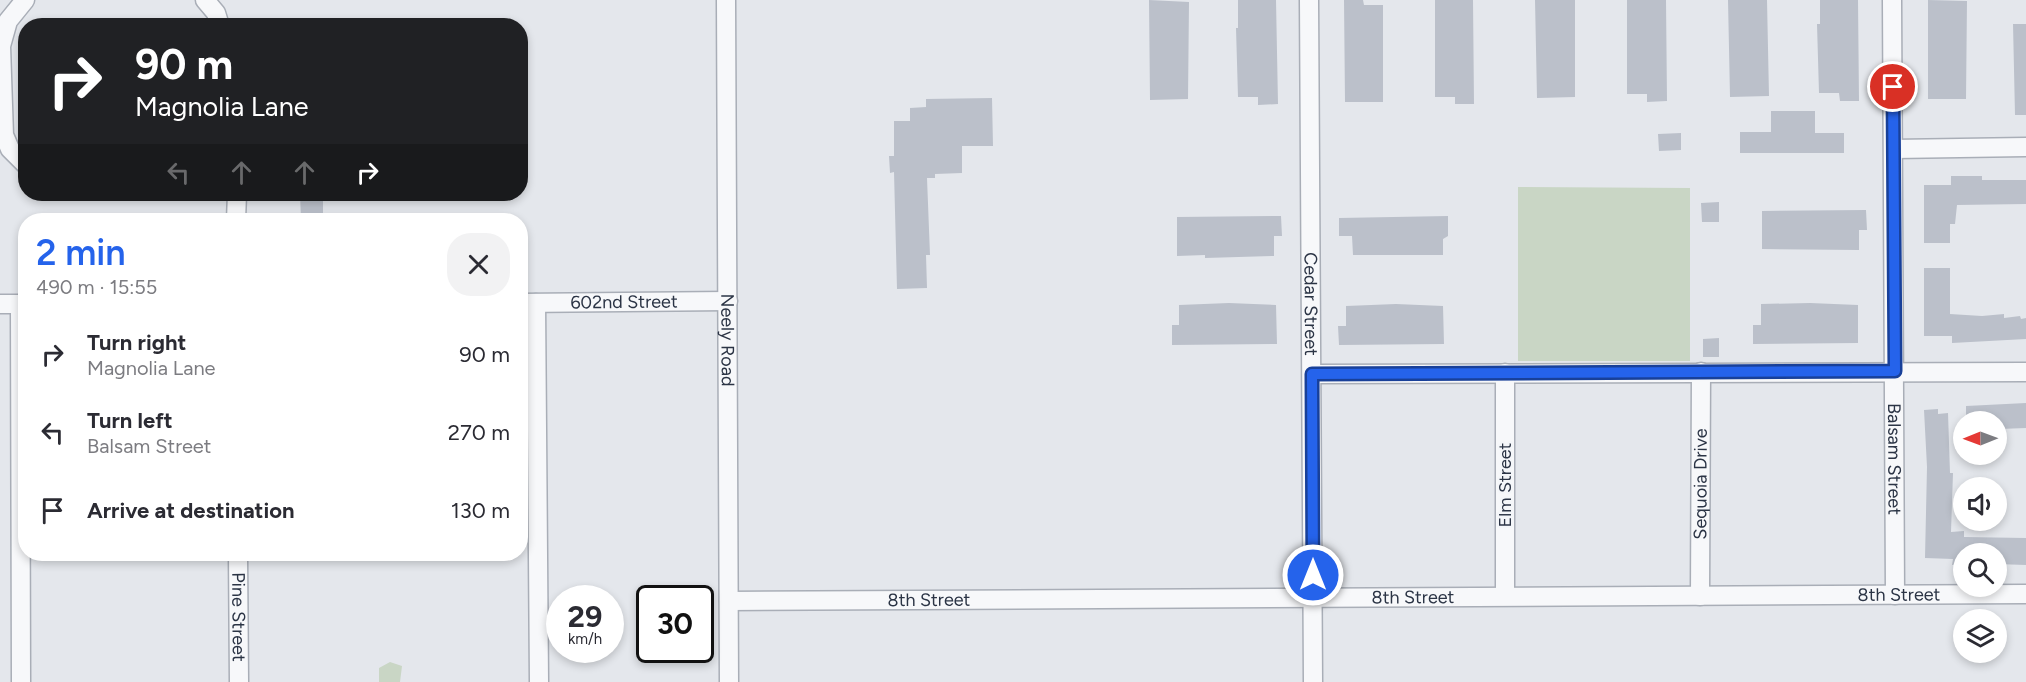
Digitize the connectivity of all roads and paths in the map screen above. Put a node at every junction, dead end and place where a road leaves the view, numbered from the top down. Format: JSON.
{"nodes":[{"id":1,"x":25,"y":0,"type":"edge"},
{"id":2,"x":205,"y":0,"type":"edge"},
{"id":3,"x":726,"y":0,"type":"edge"},
{"id":4,"x":1309,"y":0,"type":"edge"},
{"id":5,"x":1892,"y":0,"type":"edge"},
{"id":6,"x":218,"y":18,"type":"edge"},
{"id":7,"x":2026,"y":147,"type":"edge"},
{"id":8,"x":1894,"y":149,"type":"junction"},
{"id":9,"x":18,"y":157,"type":"edge"},
{"id":10,"x":728,"y":301,"type":"junction"},
{"id":11,"x":528,"y":303,"type":"edge"},
{"id":12,"x":0,"y":304,"type":"edge"},
{"id":13,"x":18,"y":304,"type":"edge"},
{"id":14,"x":1895,"y":371,"type":"junction"},
{"id":15,"x":1701,"y":372,"type":"junction"},
{"id":16,"x":2026,"y":372,"type":"edge"},
{"id":17,"x":1505,"y":373,"type":"junction"},
{"id":18,"x":1312,"y":374,"type":"junction"},
{"id":19,"x":22,"y":561,"type":"edge"},
{"id":20,"x":238,"y":561,"type":"edge"},
{"id":21,"x":2026,"y":594,"type":"edge"},
{"id":22,"x":1895,"y":595,"type":"junction"},
{"id":23,"x":1700,"y":596,"type":"junction"},
{"id":24,"x":1313,"y":597,"type":"junction"},
{"id":25,"x":1505,"y":597,"type":"junction"},
{"id":26,"x":729,"y":601,"type":"junction"},
{"id":27,"x":21,"y":682,"type":"edge"},
{"id":28,"x":239,"y":682,"type":"edge"},
{"id":29,"x":539,"y":682,"type":"edge"},
{"id":30,"x":729,"y":682,"type":"edge"},
{"id":31,"x":1313,"y":682,"type":"edge"}],
"edges":[{"from":1,"to":9,"type":"street"},
{"from":2,"to":6,"type":"street"},
{"from":3,"to":10,"type":"street","name":"Neely Road"},
{"from":4,"to":18,"type":"street","name":"Cedar Street"},
{"from":5,"to":8,"type":"street","name":"Balsam Street"},
{"from":7,"to":8,"type":"street"},
{"from":8,"to":14,"type":"street","name":"Balsam Street"},
{"from":10,"to":11,"type":"street","name":"602nd Street"},
{"from":10,"to":26,"type":"street","name":"Neely Road"},
{"from":11,"to":29,"type":"street"},
{"from":12,"to":13,"type":"street"},
{"from":14,"to":15,"type":"street"},
{"from":14,"to":16,"type":"street"},
{"from":14,"to":22,"type":"street","name":"Balsam Street"},
{"from":15,"to":17,"type":"street"},
{"from":15,"to":23,"type":"street","name":"Sequoia Drive"},
{"from":17,"to":18,"type":"street"},
{"from":17,"to":25,"type":"street","name":"Elm Street"},
{"from":18,"to":24,"type":"street","name":"Cedar Street"},
{"from":19,"to":27,"type":"street"},
{"from":20,"to":28,"type":"street","name":"Pine Street"},
{"from":21,"to":22,"type":"street","name":"8th Street"},
{"from":22,"to":23,"type":"street","name":"8th Street"},
{"from":23,"to":25,"type":"street","name":"8th Street"},
{"from":24,"to":25,"type":"street","name":"8th Street"},
{"from":24,"to":26,"type":"street","name":"8th Street"},
{"from":24,"to":31,"type":"street","name":"Cedar Street"},
{"from":26,"to":30,"type":"street","name":"Neely Road"}]}
